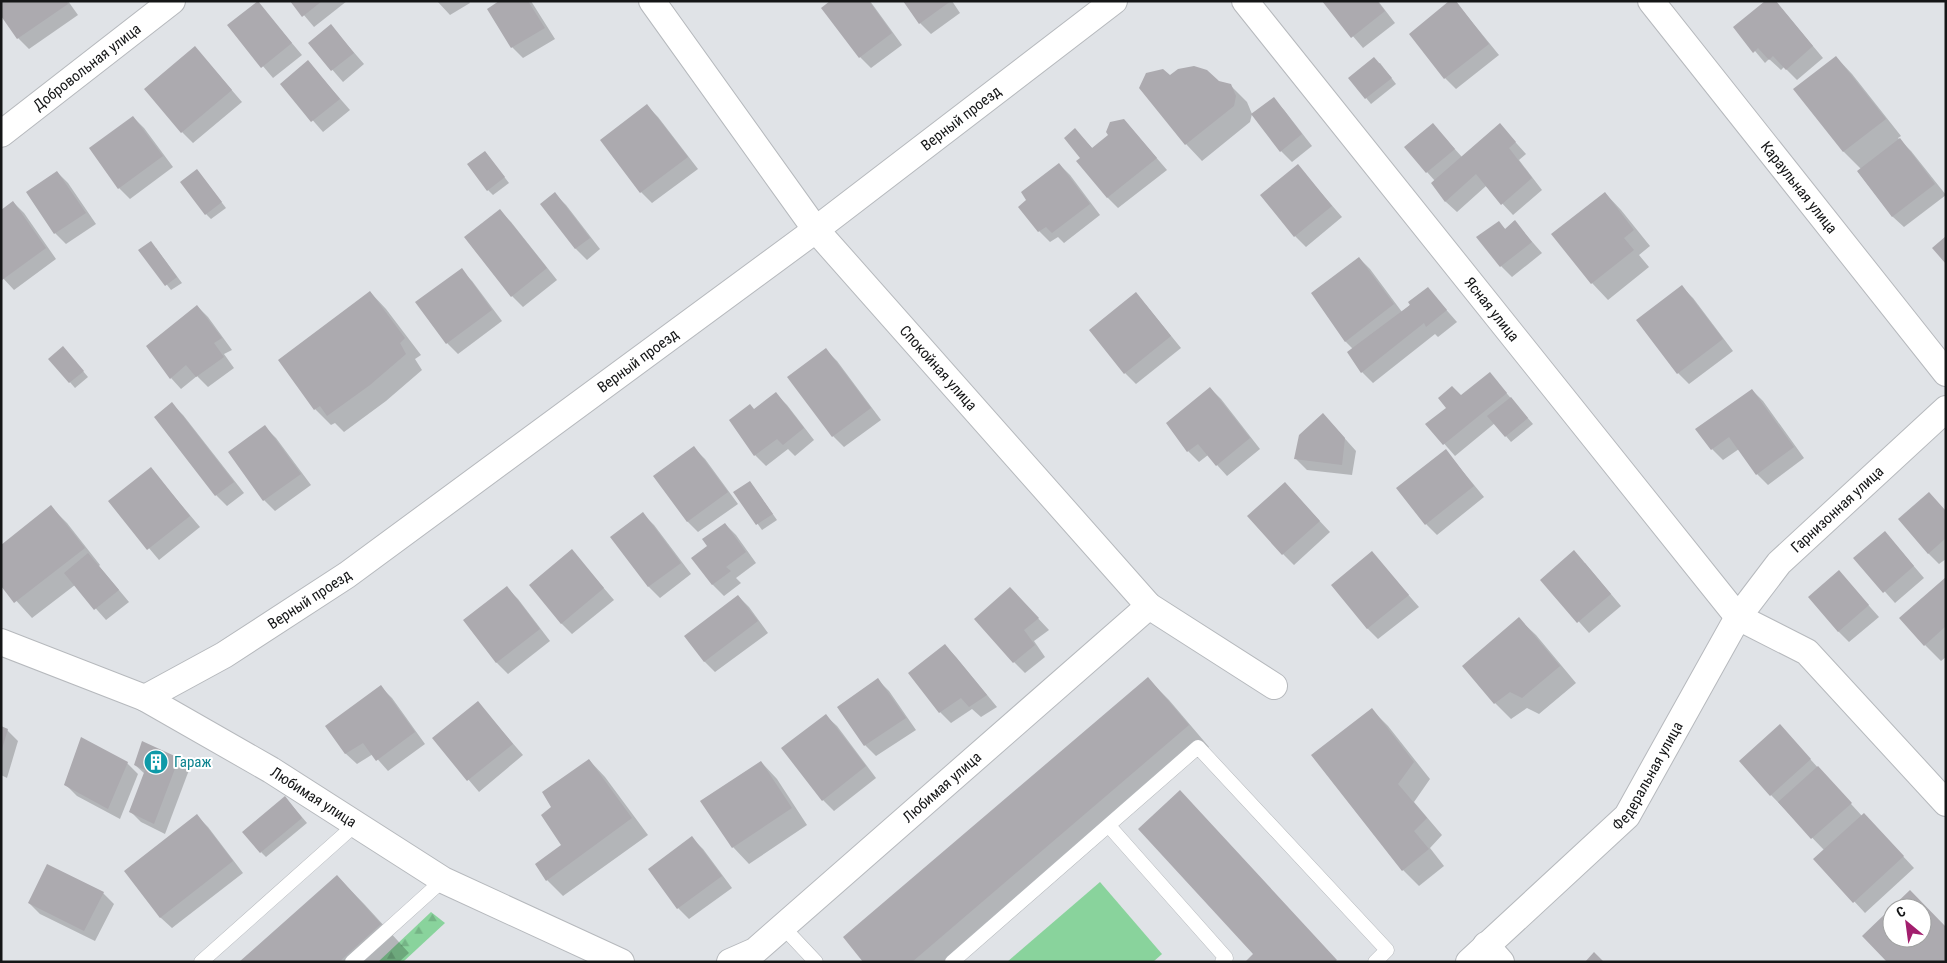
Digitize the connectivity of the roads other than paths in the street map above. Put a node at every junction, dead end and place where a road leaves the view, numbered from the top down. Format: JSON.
{"nodes":[{"id":1,"x":652,"y":1,"type":"edge"},
{"id":2,"x":1114,"y":1,"type":"edge"},
{"id":3,"x":1245,"y":1,"type":"edge"},
{"id":4,"x":1651,"y":1,"type":"edge"},
{"id":5,"x":166,"y":3,"type":"edge"},
{"id":6,"x":1,"y":134,"type":"edge"},
{"id":7,"x":816,"y":230,"type":"junction"},
{"id":8,"x":1946,"y":372,"type":"edge"},
{"id":9,"x":1946,"y":409,"type":"edge"},
{"id":10,"x":1149,"y":606,"type":"junction"},
{"id":11,"x":1738,"y":617,"type":"junction"},
{"id":12,"x":1,"y":642,"type":"edge"},
{"id":13,"x":1274,"y":686,"type":"dead end"},
{"id":14,"x":145,"y":698,"type":"junction"},
{"id":15,"x":1946,"y":804,"type":"edge"},
{"id":16,"x":356,"y":824,"type":"junction"},
{"id":17,"x":1109,"y":826,"type":"junction"},
{"id":18,"x":443,"y":880,"type":"junction"},
{"id":19,"x":783,"y":927,"type":"junction"},
{"id":20,"x":1485,"y":956,"type":"edge"},
{"id":21,"x":956,"y":961,"type":"edge"},
{"id":22,"x":201,"y":962,"type":"edge"},
{"id":23,"x":352,"y":962,"type":"edge"},
{"id":24,"x":621,"y":962,"type":"edge"},
{"id":25,"x":730,"y":962,"type":"edge"},
{"id":26,"x":816,"y":962,"type":"edge"},
{"id":27,"x":1222,"y":962,"type":"edge"},
{"id":28,"x":1376,"y":962,"type":"edge"}],
"edges":[{"from":1,"to":7,"type":"street","name":"Спокойная улица"},
{"from":2,"to":7,"type":"street","name":"Верный проезд"},
{"from":3,"to":11,"type":"street","name":"Ясная улица"},
{"from":4,"to":8,"type":"street","name":"Караульная улица"},
{"from":5,"to":6,"type":"street","name":"Добровольная улица"},
{"from":7,"to":10,"type":"street","name":"Спокойная улица"},
{"from":7,"to":14,"type":"street","name":"Верный проезд"},
{"from":9,"to":11,"type":"street","name":"Гарнизонная улица"},
{"from":10,"to":13,"type":"street","name":"Спокойная улица"},
{"from":10,"to":19,"type":"street","name":"Любимая улица"},
{"from":11,"to":15,"type":"street"},
{"from":11,"to":20,"type":"street","name":"Федеральная улица"},
{"from":12,"to":14,"type":"street","name":"Любимая улица"},
{"from":14,"to":16,"type":"street","name":"Любимая улица"},
{"from":16,"to":18,"type":"street","name":"Любимая улица"},
{"from":16,"to":22,"type":"lane"},
{"from":17,"to":21,"type":"lane"},
{"from":17,"to":27,"type":"lane"},
{"from":17,"to":28,"type":"lane"},
{"from":18,"to":23,"type":"lane"},
{"from":18,"to":24,"type":"street","name":"Любимая улица"},
{"from":19,"to":25,"type":"street","name":"Любимая улица"},
{"from":19,"to":26,"type":"lane"}]}
